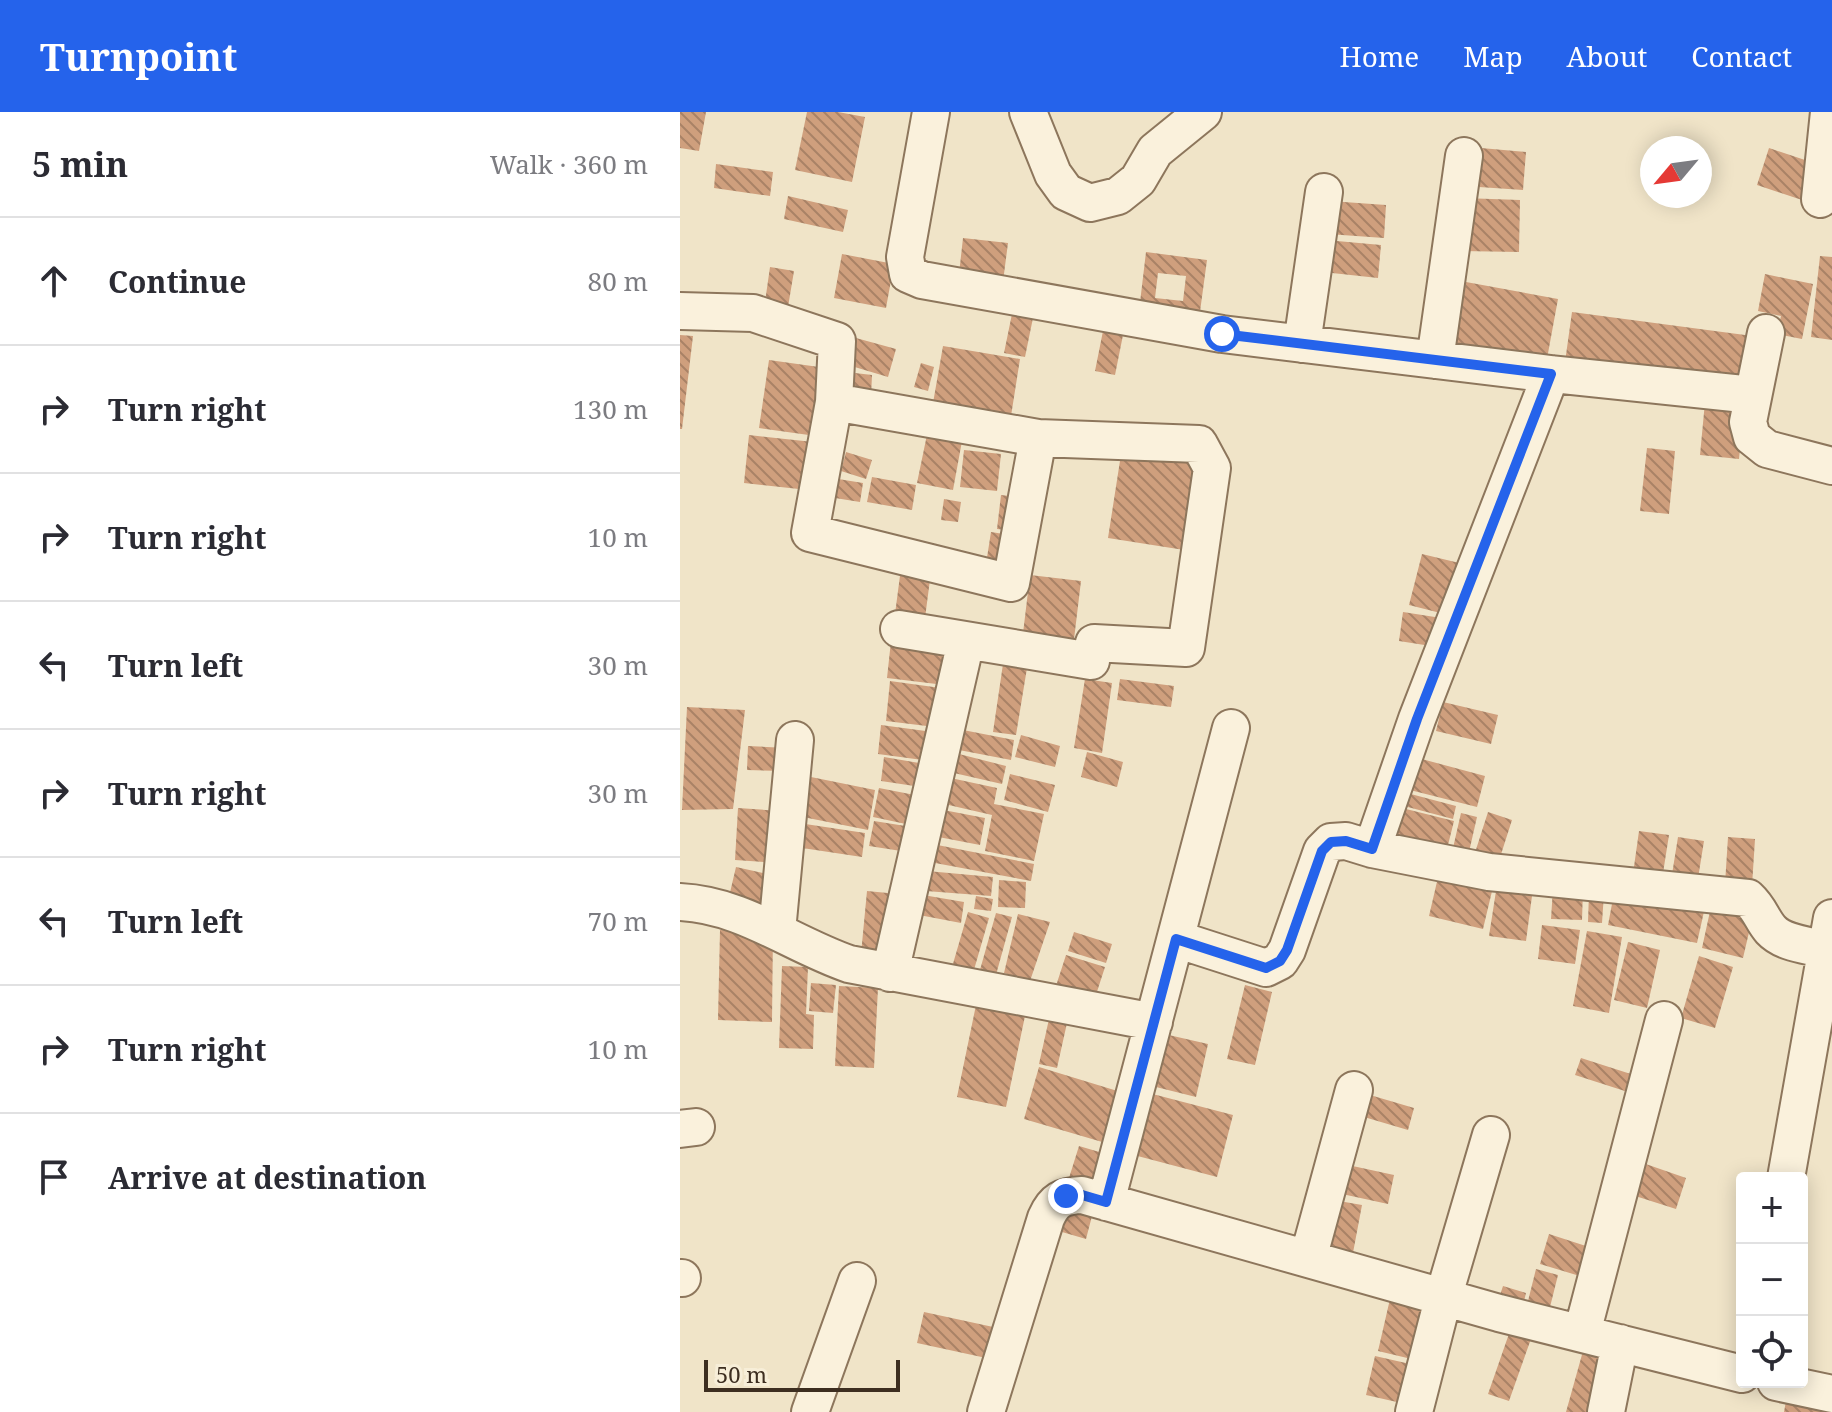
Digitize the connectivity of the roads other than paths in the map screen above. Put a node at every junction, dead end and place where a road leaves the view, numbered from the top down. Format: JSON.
{"nodes":[{"id":1,"x":931,"y":112,"type":"edge"},
{"id":2,"x":1028,"y":112,"type":"edge"},
{"id":3,"x":1203,"y":112,"type":"edge"},
{"id":4,"x":1829,"y":112,"type":"edge"},
{"id":5,"x":1464,"y":156,"type":"dead end"},
{"id":6,"x":1324,"y":192,"type":"dead end"},
{"id":7,"x":1820,"y":199,"type":"dead end"},
{"id":8,"x":680,"y":311,"type":"edge"},
{"id":9,"x":1766,"y":333,"type":"dead end"},
{"id":10,"x":1302,"y":344,"type":"junction"},
{"id":11,"x":1435,"y":360,"type":"junction"},
{"id":12,"x":1551,"y":374,"type":"junction"},
{"id":13,"x":1753,"y":395,"type":"junction"},
{"id":14,"x":834,"y":402,"type":"junction"},
{"id":15,"x":1038,"y":438,"type":"junction"},
{"id":16,"x":1832,"y":466,"type":"edge"},
{"id":17,"x":899,"y":629,"type":"dead end"},
{"id":18,"x":966,"y":641,"type":"junction"},
{"id":19,"x":1231,"y":728,"type":"dead end"},
{"id":20,"x":795,"y":740,"type":"dead end"},
{"id":21,"x":1372,"y":849,"type":"junction"},
{"id":22,"x":680,"y":902,"type":"edge"},
{"id":23,"x":777,"y":931,"type":"junction"},
{"id":24,"x":1829,"y":934,"type":"edge"},
{"id":25,"x":1176,"y":939,"type":"junction"},
{"id":26,"x":890,"y":973,"type":"junction"},
{"id":27,"x":1664,"y":1020,"type":"dead end"},
{"id":28,"x":1154,"y":1022,"type":"junction"},
{"id":29,"x":1354,"y":1090,"type":"dead end"},
{"id":30,"x":1491,"y":1135,"type":"dead end"},
{"id":31,"x":1787,"y":1172,"type":"edge"},
{"id":32,"x":1106,"y":1202,"type":"junction"},
{"id":33,"x":1308,"y":1259,"type":"junction"},
{"id":34,"x":857,"y":1281,"type":"dead end"},
{"id":35,"x":1444,"y":1295,"type":"junction"},
{"id":36,"x":1582,"y":1333,"type":"junction"},
{"id":37,"x":1620,"y":1343,"type":"junction"},
{"id":38,"x":1736,"y":1372,"type":"edge"},
{"id":39,"x":1778,"y":1392,"type":"edge"},
{"id":40,"x":1832,"y":1394,"type":"edge"},
{"id":41,"x":810,"y":1412,"type":"edge"},
{"id":42,"x":986,"y":1412,"type":"edge"},
{"id":43,"x":1414,"y":1412,"type":"edge"},
{"id":44,"x":1606,"y":1412,"type":"edge"}],
"edges":[{"from":1,"to":10,"type":"street"},
{"from":2,"to":3,"type":"street"},
{"from":4,"to":7,"type":"street"},
{"from":5,"to":11,"type":"street"},
{"from":6,"to":10,"type":"street"},
{"from":8,"to":14,"type":"street"},
{"from":9,"to":13,"type":"street"},
{"from":10,"to":11,"type":"street"},
{"from":11,"to":12,"type":"street"},
{"from":12,"to":13,"type":"street"},
{"from":12,"to":21,"type":"street"},
{"from":13,"to":16,"type":"street"},
{"from":14,"to":15,"type":"street"},
{"from":14,"to":15,"type":"street"},
{"from":15,"to":18,"type":"street"},
{"from":17,"to":18,"type":"street"},
{"from":18,"to":26,"type":"street"},
{"from":19,"to":25,"type":"street"},
{"from":20,"to":23,"type":"street"},
{"from":21,"to":24,"type":"street"},
{"from":21,"to":25,"type":"street"},
{"from":22,"to":23,"type":"street"},
{"from":23,"to":26,"type":"street"},
{"from":24,"to":31,"type":"street"},
{"from":25,"to":28,"type":"street"},
{"from":26,"to":28,"type":"street"},
{"from":27,"to":36,"type":"street"},
{"from":28,"to":32,"type":"street"},
{"from":29,"to":33,"type":"street"},
{"from":30,"to":35,"type":"street"},
{"from":32,"to":33,"type":"street"},
{"from":32,"to":42,"type":"street"},
{"from":33,"to":35,"type":"street"},
{"from":34,"to":41,"type":"street"},
{"from":35,"to":36,"type":"street"},
{"from":35,"to":43,"type":"street"},
{"from":36,"to":37,"type":"street"},
{"from":37,"to":38,"type":"street"},
{"from":37,"to":44,"type":"street"},
{"from":39,"to":40,"type":"street"}]}
